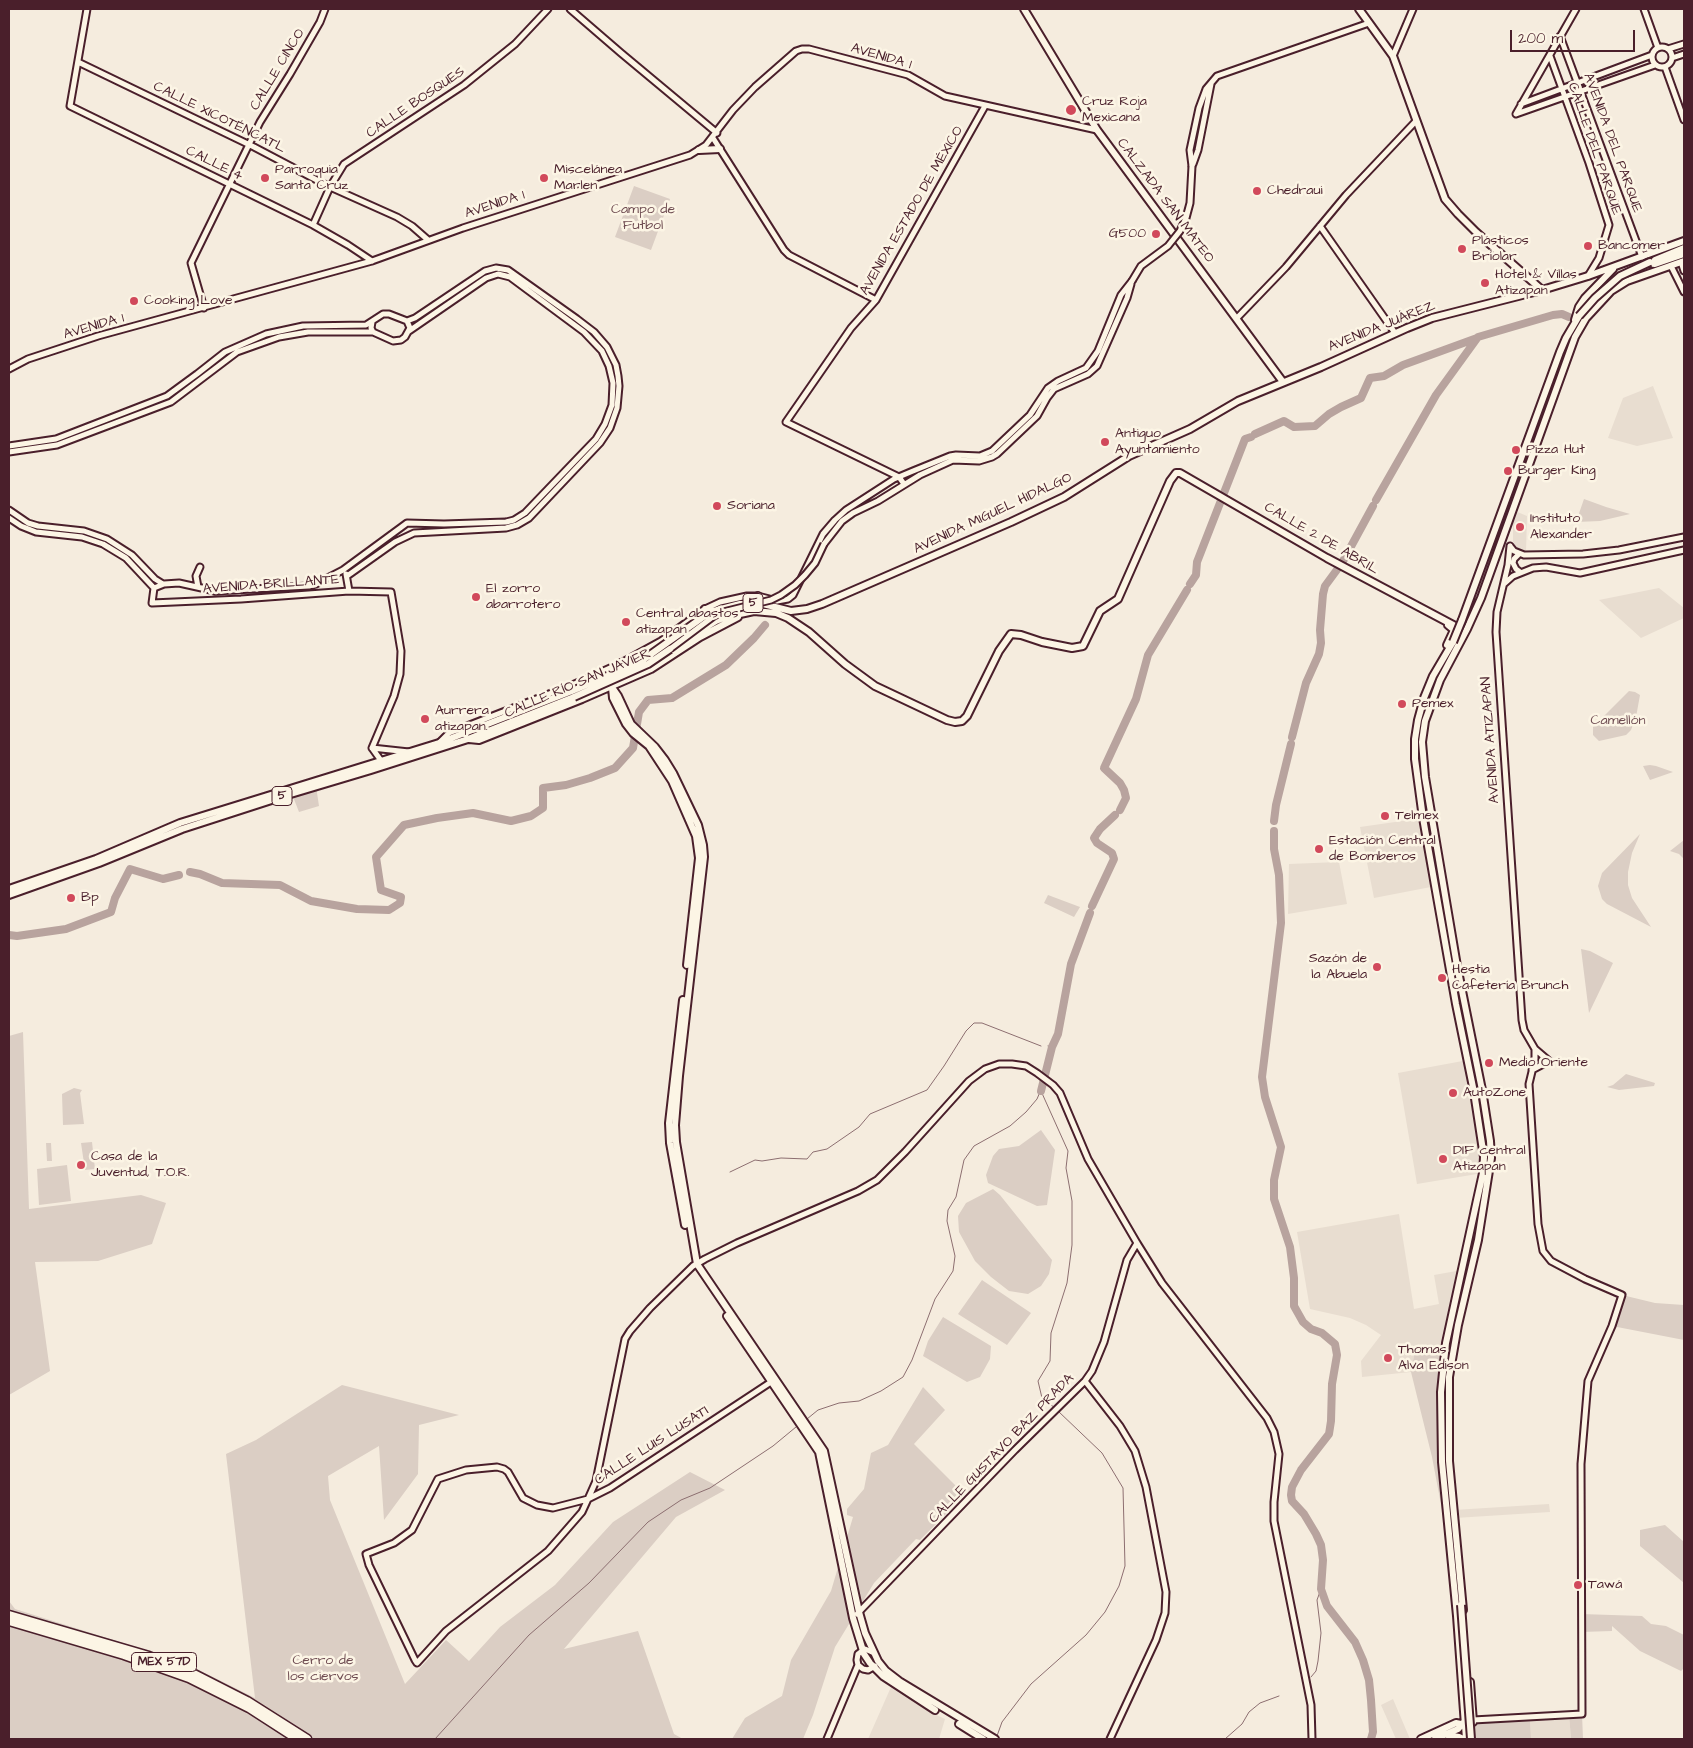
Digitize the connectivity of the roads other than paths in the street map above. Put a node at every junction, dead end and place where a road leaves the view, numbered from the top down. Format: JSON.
{"nodes":[{"id":1,"x":87,"y":9,"type":"edge"},
{"id":2,"x":325,"y":9,"type":"edge"},
{"id":3,"x":548,"y":9,"type":"edge"},
{"id":4,"x":570,"y":9,"type":"edge"},
{"id":5,"x":1024,"y":9,"type":"edge"},
{"id":6,"x":1359,"y":9,"type":"edge"},
{"id":7,"x":1413,"y":9,"type":"edge"},
{"id":8,"x":1576,"y":9,"type":"edge"},
{"id":9,"x":1644,"y":9,"type":"edge"},
{"id":10,"x":1369,"y":23,"type":"junction"},
{"id":11,"x":1560,"y":36,"type":"junction"},
{"id":12,"x":1684,"y":44,"type":"edge"},
{"id":13,"x":1658,"y":48,"type":"junction"},
{"id":14,"x":1668,"y":49,"type":"junction"},
{"id":15,"x":1684,"y":54,"type":"edge"},
{"id":16,"x":1652,"y":55,"type":"junction"},
{"id":17,"x":1393,"y":56,"type":"junction"},
{"id":18,"x":1550,"y":56,"type":"junction"},
{"id":19,"x":1672,"y":58,"type":"junction"},
{"id":20,"x":78,"y":62,"type":"junction"},
{"id":21,"x":1655,"y":65,"type":"junction"},
{"id":22,"x":1665,"y":67,"type":"junction"},
{"id":23,"x":1211,"y":81,"type":"junction"},
{"id":24,"x":1578,"y":82,"type":"junction"},
{"id":25,"x":1561,"y":88,"type":"junction"},
{"id":26,"x":1581,"y":90,"type":"junction"},
{"id":27,"x":1564,"y":97,"type":"junction"},
{"id":28,"x":1521,"y":104,"type":"junction"},
{"id":29,"x":985,"y":106,"type":"junction"},
{"id":30,"x":1199,"y":108,"type":"junction"},
{"id":31,"x":1206,"y":111,"type":"junction"},
{"id":32,"x":1416,"y":120,"type":"junction"},
{"id":33,"x":1684,"y":120,"type":"edge"},
{"id":34,"x":1097,"y":130,"type":"junction"},
{"id":35,"x":715,"y":135,"type":"junction"},
{"id":36,"x":249,"y":145,"type":"junction"},
{"id":37,"x":720,"y":149,"type":"junction"},
{"id":38,"x":699,"y":150,"type":"junction"},
{"id":39,"x":1193,"y":158,"type":"junction"},
{"id":40,"x":230,"y":184,"type":"junction"},
{"id":41,"x":330,"y":186,"type":"junction"},
{"id":42,"x":313,"y":225,"type":"junction"},
{"id":43,"x":1320,"y":226,"type":"junction"},
{"id":44,"x":428,"y":240,"type":"junction"},
{"id":45,"x":1684,"y":241,"type":"edge"},
{"id":46,"x":1684,"y":248,"type":"edge"},
{"id":47,"x":1684,"y":254,"type":"edge"},
{"id":48,"x":1640,"y":258,"type":"junction"},
{"id":49,"x":372,"y":261,"type":"junction"},
{"id":50,"x":1682,"y":262,"type":"edge"},
{"id":51,"x":1615,"y":266,"type":"junction"},
{"id":52,"x":1671,"y":266,"type":"junction"},
{"id":53,"x":1684,"y":273,"type":"edge"},
{"id":54,"x":1588,"y":276,"type":"junction"},
{"id":55,"x":1678,"y":279,"type":"junction"},
{"id":56,"x":1602,"y":280,"type":"junction"},
{"id":57,"x":1128,"y":288,"type":"junction"},
{"id":58,"x":1542,"y":290,"type":"junction"},
{"id":59,"x":456,"y":291,"type":"junction"},
{"id":60,"x":1611,"y":291,"type":"junction"},
{"id":61,"x":1684,"y":292,"type":"edge"},
{"id":62,"x":460,"y":296,"type":"junction"},
{"id":63,"x":876,"y":300,"type":"junction"},
{"id":64,"x":204,"y":308,"type":"junction"},
{"id":65,"x":1237,"y":318,"type":"junction"},
{"id":66,"x":407,"y":321,"type":"junction"},
{"id":67,"x":372,"y":322,"type":"junction"},
{"id":68,"x":1574,"y":323,"type":"junction"},
{"id":69,"x":409,"y":331,"type":"junction"},
{"id":70,"x":373,"y":332,"type":"junction"},
{"id":71,"x":1396,"y":333,"type":"junction"},
{"id":72,"x":241,"y":347,"type":"junction"},
{"id":73,"x":9,"y":369,"type":"edge"},
{"id":74,"x":1281,"y":379,"type":"junction"},
{"id":75,"x":81,"y":433,"type":"junction"},
{"id":76,"x":9,"y":446,"type":"edge"},
{"id":77,"x":9,"y":452,"type":"edge"},
{"id":78,"x":899,"y":477,"type":"junction"},
{"id":79,"x":904,"y":484,"type":"junction"},
{"id":80,"x":9,"y":510,"type":"edge"},
{"id":81,"x":9,"y":518,"type":"edge"},
{"id":82,"x":421,"y":523,"type":"junction"},
{"id":83,"x":402,"y":525,"type":"junction"},
{"id":84,"x":84,"y":531,"type":"junction"},
{"id":85,"x":421,"y":532,"type":"junction"},
{"id":86,"x":407,"y":536,"type":"junction"},
{"id":87,"x":1684,"y":537,"type":"edge"},
{"id":88,"x":103,"y":544,"type":"junction"},
{"id":89,"x":1684,"y":550,"type":"edge"},
{"id":90,"x":1519,"y":554,"type":"junction"},
{"id":91,"x":1495,"y":558,"type":"junction"},
{"id":92,"x":200,"y":567,"type":"dead end"},
{"id":93,"x":343,"y":570,"type":"junction"},
{"id":94,"x":1520,"y":572,"type":"junction"},
{"id":95,"x":347,"y":576,"type":"junction"},
{"id":96,"x":164,"y":584,"type":"junction"},
{"id":97,"x":1502,"y":586,"type":"junction"},
{"id":98,"x":198,"y":587,"type":"junction"},
{"id":99,"x":154,"y":588,"type":"junction"},
{"id":100,"x":349,"y":591,"type":"junction"},
{"id":101,"x":756,"y":596,"type":"junction"},
{"id":102,"x":1477,"y":596,"type":"tunnel mouth"},
{"id":103,"x":777,"y":601,"type":"junction"},
{"id":104,"x":720,"y":602,"type":"junction"},
{"id":105,"x":740,"y":604,"type":"junction"},
{"id":106,"x":765,"y":605,"type":"junction"},
{"id":107,"x":1417,"y":606,"type":"junction"},
{"id":108,"x":799,"y":610,"type":"junction"},
{"id":109,"x":716,"y":611,"type":"junction"},
{"id":110,"x":705,"y":612,"type":"junction"},
{"id":111,"x":747,"y":613,"type":"junction"},
{"id":112,"x":798,"y":625,"type":"junction"},
{"id":113,"x":1455,"y":626,"type":"dead end"},
{"id":114,"x":670,"y":648,"type":"junction"},
{"id":115,"x":641,"y":653,"type":"junction"},
{"id":116,"x":621,"y":663,"type":"junction"},
{"id":117,"x":651,"y":669,"type":"junction"},
{"id":118,"x":593,"y":676,"type":"junction"},
{"id":119,"x":1433,"y":676,"type":"junction"},
{"id":120,"x":576,"y":683,"type":"junction"},
{"id":121,"x":612,"y":686,"type":"junction"},
{"id":122,"x":593,"y":694,"type":"junction"},
{"id":123,"x":576,"y":696,"type":"junction"},
{"id":124,"x":613,"y":698,"type":"junction"},
{"id":125,"x":637,"y":733,"type":"junction"},
{"id":126,"x":439,"y":743,"type":"junction"},
{"id":127,"x":372,"y":748,"type":"junction"},
{"id":128,"x":409,"y":752,"type":"junction"},
{"id":129,"x":383,"y":763,"type":"junction"},
{"id":130,"x":1431,"y":817,"type":"junction"},
{"id":131,"x":1423,"y":818,"type":"junction"},
{"id":132,"x":98,"y":861,"type":"junction"},
{"id":133,"x":1439,"y":886,"type":"junction"},
{"id":134,"x":9,"y":889,"type":"edge"},
{"id":135,"x":9,"y":894,"type":"edge"},
{"id":136,"x":1535,"y":1049,"type":"junction"},
{"id":137,"x":1532,"y":1070,"type":"junction"},
{"id":138,"x":1488,"y":1127,"type":"junction"},
{"id":139,"x":1480,"y":1128,"type":"junction"},
{"id":140,"x":1136,"y":1242,"type":"junction"},
{"id":141,"x":695,"y":1265,"type":"junction"},
{"id":142,"x":774,"y":1380,"type":"junction"},
{"id":143,"x":1085,"y":1381,"type":"junction"},
{"id":144,"x":1440,"y":1392,"type":"junction"},
{"id":145,"x":1448,"y":1392,"type":"junction"},
{"id":146,"x":588,"y":1499,"type":"junction"},
{"id":147,"x":1461,"y":1590,"type":"junction"},
{"id":148,"x":1455,"y":1594,"type":"junction"},
{"id":149,"x":1459,"y":1605,"type":"junction"},
{"id":150,"x":859,"y":1612,"type":"junction"},
{"id":151,"x":9,"y":1615,"type":"edge"},
{"id":152,"x":853,"y":1618,"type":"junction"},
{"id":153,"x":9,"y":1621,"type":"edge"},
{"id":154,"x":1459,"y":1648,"type":"junction"},
{"id":155,"x":1467,"y":1648,"type":"junction"},
{"id":156,"x":862,"y":1650,"type":"junction"},
{"id":157,"x":872,"y":1652,"type":"junction"},
{"id":158,"x":858,"y":1665,"type":"junction"},
{"id":159,"x":876,"y":1665,"type":"junction"},
{"id":160,"x":1473,"y":1720,"type":"junction"},
{"id":161,"x":1462,"y":1724,"type":"junction"},
{"id":162,"x":1446,"y":1734,"type":"junction"},
{"id":163,"x":297,"y":1739,"type":"edge"},
{"id":164,"x":307,"y":1739,"type":"edge"},
{"id":165,"x":827,"y":1739,"type":"edge"},
{"id":166,"x":983,"y":1739,"type":"edge"},
{"id":167,"x":994,"y":1739,"type":"edge"},
{"id":168,"x":1110,"y":1739,"type":"edge"},
{"id":169,"x":1312,"y":1739,"type":"edge"},
{"id":170,"x":1421,"y":1739,"type":"edge"},
{"id":171,"x":1435,"y":1739,"type":"edge"},
{"id":172,"x":1469,"y":1739,"type":"edge"}],
"edges":[{"from":1,"to":20,"type":"street"},
{"from":2,"to":36,"type":"street","name":"CALLE CINCO"},
{"from":3,"to":41,"type":"street","name":"CALLE BOSQUES"},
{"from":4,"to":35,"type":"street"},
{"from":5,"to":34,"type":"main road","name":"CALZADA SAN MATEO"},
{"from":6,"to":10,"type":"main road"},
{"from":7,"to":17,"type":"street"},
{"from":8,"to":11,"type":"street"},
{"from":9,"to":13,"type":"street"},
{"from":10,"to":17,"type":"main road"},
{"from":10,"to":23,"type":"street"},
{"from":11,"to":18,"type":"street"},
{"from":11,"to":24,"type":"street","name":"AVENIDA DEL PARQUE"},
{"from":12,"to":14,"type":"street"},
{"from":13,"to":14,"type":"street"},
{"from":13,"to":16,"type":"street"},
{"from":14,"to":19,"type":"street"},
{"from":15,"to":19,"type":"street"},
{"from":16,"to":21,"type":"street"},
{"from":16,"to":24,"type":"street"},
{"from":17,"to":32,"type":"main road"},
{"from":18,"to":25,"type":"street","name":"CALLE DEL PARQUE"},
{"from":18,"to":28,"type":"street"},
{"from":19,"to":22,"type":"street"},
{"from":20,"to":36,"type":"street","name":"CALLE XICOTÉNCATL"},
{"from":20,"to":40,"type":"street","name":"CALLE 4"},
{"from":21,"to":22,"type":"street"},
{"from":21,"to":26,"type":"street"},
{"from":22,"to":33,"type":"street"},
{"from":23,"to":30,"type":"street"},
{"from":23,"to":31,"type":"street"},
{"from":24,"to":25,"type":"street"},
{"from":24,"to":26,"type":"street","name":"AVENIDA DEL PARQUE"},
{"from":25,"to":27,"type":"street","name":"CALLE DEL PARQUE"},
{"from":25,"to":28,"type":"street"},
{"from":26,"to":27,"type":"street"},
{"from":26,"to":48,"type":"street","name":"AVENIDA DEL PARQUE"},
{"from":27,"to":28,"type":"street"},
{"from":27,"to":54,"type":"street","name":"CALLE DEL PARQUE"},
{"from":29,"to":34,"type":"street","name":"AVENIDA 1"},
{"from":29,"to":35,"type":"street","name":"AVENIDA 1"},
{"from":29,"to":63,"type":"street","name":"AVENIDA ESTADO DE MÉXICO"},
{"from":30,"to":31,"type":"street"},
{"from":30,"to":39,"type":"street"},
{"from":31,"to":39,"type":"street"},
{"from":32,"to":43,"type":"street"},
{"from":32,"to":58,"type":"main road"},
{"from":34,"to":65,"type":"main road","name":"CALZADA SAN MATEO"},
{"from":35,"to":37,"type":"street"},
{"from":35,"to":38,"type":"street","name":"AVENIDA 1"},
{"from":36,"to":40,"type":"street","name":"CALLE CINCO"},
{"from":36,"to":41,"type":"street","name":"CALLE XICOTÉNCATL"},
{"from":37,"to":38,"type":"main road"},
{"from":37,"to":63,"type":"street"},
{"from":38,"to":44,"type":"street","name":"AVENIDA 1"},
{"from":39,"to":57,"type":"street","bridge":true},
{"from":40,"to":42,"type":"street","name":"CALLE 4"},
{"from":40,"to":64,"type":"street","name":"CALLE CINCO"},
{"from":41,"to":42,"type":"street","name":"CALLE BOSQUES"},
{"from":41,"to":44,"type":"street","name":"CALLE XICOTÉNCATL"},
{"from":42,"to":49,"type":"street","name":"CALLE 4"},
{"from":43,"to":65,"type":"street"},
{"from":43,"to":71,"type":"street"},
{"from":44,"to":49,"type":"street","name":"AVENIDA 1"},
{"from":45,"to":48,"type":"main road","name":"AVENIDA JUÁREZ"},
{"from":46,"to":68,"type":"main road","bridge":true},
{"from":47,"to":48,"type":"main road"},
{"from":48,"to":51,"type":"main road","name":"AVENIDA JUÁREZ"},
{"from":49,"to":64,"type":"street","name":"AVENIDA 1"},
{"from":50,"to":52,"type":"main road"},
{"from":50,"to":53,"type":"street"},
{"from":51,"to":54,"type":"main road","name":"AVENIDA JUÁREZ"},
{"from":51,"to":56,"type":"main road"},
{"from":52,"to":55,"type":"street"},
{"from":52,"to":60,"type":"main road"},
{"from":53,"to":55,"type":"street"},
{"from":54,"to":58,"type":"main road","name":"AVENIDA JUÁREZ"},
{"from":55,"to":61,"type":"street"},
{"from":56,"to":60,"type":"main road"},
{"from":56,"to":68,"type":"main road"},
{"from":57,"to":78,"type":"street"},
{"from":57,"to":79,"type":"street"},
{"from":58,"to":71,"type":"main road","name":"AVENIDA JUÁREZ"},
{"from":59,"to":62,"type":"street"},
{"from":59,"to":66,"type":"street"},
{"from":59,"to":85,"type":"street"},
{"from":60,"to":91,"type":"main road"},
{"from":62,"to":69,"type":"street"},
{"from":62,"to":82,"type":"street"},
{"from":63,"to":78,"type":"street","name":"AVENIDA ESTADO DE MÉXICO"},
{"from":64,"to":73,"type":"street","name":"AVENIDA 1"},
{"from":65,"to":74,"type":"main road","name":"CALZADA SAN MATEO"},
{"from":66,"to":67,"type":"street"},
{"from":66,"to":69,"type":"street"},
{"from":67,"to":70,"type":"street"},
{"from":67,"to":72,"type":"street"},
{"from":68,"to":119,"type":"main road","bridge":true},
{"from":69,"to":70,"type":"street"},
{"from":70,"to":72,"type":"street"},
{"from":71,"to":74,"type":"main road","name":"AVENIDA JUÁREZ"},
{"from":72,"to":75,"type":"street"},
{"from":74,"to":108,"type":"main road","name":"AVENIDA MIGUEL HIDALGO"},
{"from":75,"to":76,"type":"street"},
{"from":75,"to":77,"type":"street"},
{"from":78,"to":79,"type":"street"},
{"from":78,"to":103,"type":"street"},
{"from":79,"to":114,"type":"street","name":"AVENIDA MIGUEL HIDALGO","bridge":true},
{"from":80,"to":84,"type":"street"},
{"from":81,"to":88,"type":"street"},
{"from":82,"to":83,"type":"street"},
{"from":82,"to":85,"type":"street"},
{"from":83,"to":86,"type":"street"},
{"from":83,"to":93,"type":"street","name":"AVENIDA BRILLANTE"},
{"from":84,"to":88,"type":"street"},
{"from":84,"to":96,"type":"street"},
{"from":85,"to":86,"type":"street"},
{"from":86,"to":95,"type":"street"},
{"from":87,"to":90,"type":"street"},
{"from":88,"to":99,"type":"street"},
{"from":89,"to":94,"type":"street"},
{"from":90,"to":94,"type":"street"},
{"from":90,"to":97,"type":"street","name":"AVENIDA ATIZAPAN"},
{"from":91,"to":102,"type":"main road"},
{"from":91,"to":130,"type":"main road"},
{"from":92,"to":98,"type":"street"},
{"from":93,"to":95,"type":"street"},
{"from":93,"to":98,"type":"street","name":"AVENIDA BRILLANTE"},
{"from":94,"to":97,"type":"street"},
{"from":95,"to":100,"type":"street"},
{"from":96,"to":98,"type":"street","name":"AVENIDA BRILLANTE"},
{"from":96,"to":99,"type":"street","name":"AVENIDA BRILLANTE"},
{"from":97,"to":136,"type":"street","name":"AVENIDA ATIZAPAN"},
{"from":99,"to":100,"type":"street","name":"AVENIDA BRILLANTE"},
{"from":100,"to":127,"type":"street","name":"AVENIDA BRILLANTE"},
{"from":101,"to":103,"type":"street","name":"CALLE RÍO SAN JAVIER"},
{"from":101,"to":104,"type":"street","name":"CALLE RÍO SAN JAVIER"},
{"from":101,"to":105,"type":"street"},
{"from":101,"to":106,"type":"main road"},
{"from":103,"to":106,"type":"main road"},
{"from":104,"to":109,"type":"main road"},
{"from":104,"to":110,"type":"street","name":"CALLE RÍO SAN JAVIER"},
{"from":105,"to":106,"type":"main road","name":"AVENIDA MIGUEL HIDALGO","number":"5"},
{"from":105,"to":109,"type":"main road","name":"AVENIDA MIGUEL HIDALGO","number":"5"},
{"from":106,"to":108,"type":"main road","name":"AVENIDA MIGUEL HIDALGO","number":"5"},
{"from":107,"to":112,"type":"main road","name":"CALLE 2 DE ABRIL"},
{"from":107,"to":113,"type":"main road","name":"CALLE 2 DE ABRIL"},
{"from":107,"to":119,"type":"main road"},
{"from":108,"to":112,"type":"main road"},
{"from":109,"to":110,"type":"main road","name":"AVENIDA MIGUEL HIDALGO","number":"5"},
{"from":110,"to":115,"type":"street","name":"CALLE RÍO SAN JAVIER"},
{"from":110,"to":123,"type":"main road","name":"AVENIDA MIGUEL HIDALGO","number":"5","bridge":true},
{"from":111,"to":112,"type":"main road"},
{"from":111,"to":114,"type":"main road","bridge":true},
{"from":111,"to":117,"type":"main road","name":"CALLE RÍO SAN JAVIER"},
{"from":114,"to":123,"type":"main road","name":"AVENIDA MIGUEL HIDALGO","number":"5","bridge":true},
{"from":115,"to":116,"type":"street","name":"CALLE RÍO SAN JAVIER"},
{"from":115,"to":117,"type":"main road"},
{"from":116,"to":118,"type":"street","name":"CALLE RÍO SAN JAVIER"},
{"from":116,"to":121,"type":"main road"},
{"from":117,"to":121,"type":"main road","name":"CALLE RÍO SAN JAVIER"},
{"from":118,"to":120,"type":"street","name":"CALLE RÍO SAN JAVIER"},
{"from":118,"to":121,"type":"main road"},
{"from":119,"to":131,"type":"main road"},
{"from":120,"to":123,"type":"main road"},
{"from":120,"to":126,"type":"street","name":"CALLE RÍO SAN JAVIER"},
{"from":121,"to":122,"type":"main road","name":"CALLE RÍO SAN JAVIER"},
{"from":121,"to":124,"type":"main road"},
{"from":121,"to":125,"type":"main road"},
{"from":122,"to":123,"type":"main road","name":"CALLE RÍO SAN JAVIER"},
{"from":122,"to":124,"type":"main road"},
{"from":123,"to":126,"type":"main road","name":"AVENIDA MIGUEL HIDALGO","number":"5"},
{"from":123,"to":129,"type":"main road","name":"AVENIDA MIGUEL HIDALGO","number":"5"},
{"from":124,"to":125,"type":"main road"},
{"from":125,"to":141,"type":"main road"},
{"from":126,"to":128,"type":"main road","name":"AVENIDA MIGUEL HIDALGO","number":"5"},
{"from":127,"to":128,"type":"street"},
{"from":127,"to":129,"type":"street"},
{"from":128,"to":129,"type":"main road","name":"AVENIDA MIGUEL HIDALGO","number":"5"},
{"from":129,"to":132,"type":"main road","name":"AVENIDA MIGUEL HIDALGO","number":"5"},
{"from":130,"to":131,"type":"main road"},
{"from":130,"to":133,"type":"main road"},
{"from":131,"to":133,"type":"main road"},
{"from":132,"to":134,"type":"main road","number":"5"},
{"from":132,"to":135,"type":"main road","number":"5"},
{"from":133,"to":138,"type":"main road"},
{"from":133,"to":139,"type":"main road"},
{"from":136,"to":137,"type":"street"},
{"from":136,"to":137,"type":"street"},
{"from":137,"to":160,"type":"street"},
{"from":138,"to":139,"type":"main road"},
{"from":138,"to":145,"type":"main road"},
{"from":139,"to":144,"type":"main road"},
{"from":140,"to":141,"type":"street"},
{"from":140,"to":143,"type":"street","name":"CALLE GUSTAVO BAZ PRADA"},
{"from":140,"to":169,"type":"street"},
{"from":141,"to":142,"type":"main road"},
{"from":141,"to":146,"type":"street"},
{"from":142,"to":146,"type":"street","name":"CALLE LUIS LUSATI"},
{"from":142,"to":150,"type":"main road"},
{"from":142,"to":152,"type":"main road"},
{"from":143,"to":150,"type":"street","name":"CALLE GUSTAVO BAZ PRADA"},
{"from":143,"to":168,"type":"street"},
{"from":144,"to":145,"type":"main road"},
{"from":144,"to":148,"type":"main road"},
{"from":145,"to":147,"type":"main road"},
{"from":146,"to":146,"type":"street","name":"CALLE LUIS LUSATI"},
{"from":147,"to":149,"type":"main road"},
{"from":147,"to":155,"type":"main road"},
{"from":148,"to":149,"type":"main road"},
{"from":148,"to":154,"type":"main road"},
{"from":149,"to":172,"type":"main road","bridge":true},
{"from":150,"to":152,"type":"street","name":"CALLE GUSTAVO BAZ PRADA"},
{"from":150,"to":157,"type":"main road"},
{"from":151,"to":164,"type":"highway","number":"MEX 57D"},
{"from":152,"to":156,"type":"main road"},
{"from":153,"to":163,"type":"highway","number":"MEX 57D"},
{"from":154,"to":155,"type":"main road"},
{"from":154,"to":161,"type":"main road"},
{"from":155,"to":160,"type":"main road"},
{"from":156,"to":157,"type":"street"},
{"from":156,"to":158,"type":"street"},
{"from":156,"to":159,"type":"main road"},
{"from":157,"to":159,"type":"main road"},
{"from":158,"to":159,"type":"street"},
{"from":158,"to":165,"type":"street"},
{"from":159,"to":166,"type":"main road"},
{"from":159,"to":167,"type":"main road"},
{"from":160,"to":161,"type":"main road"},
{"from":160,"to":172,"type":"main road"},
{"from":161,"to":162,"type":"main road"},
{"from":161,"to":170,"type":"main road"},
{"from":161,"to":172,"type":"main road"},
{"from":162,"to":171,"type":"main road"},
{"from":162,"to":172,"type":"main road"}]}
